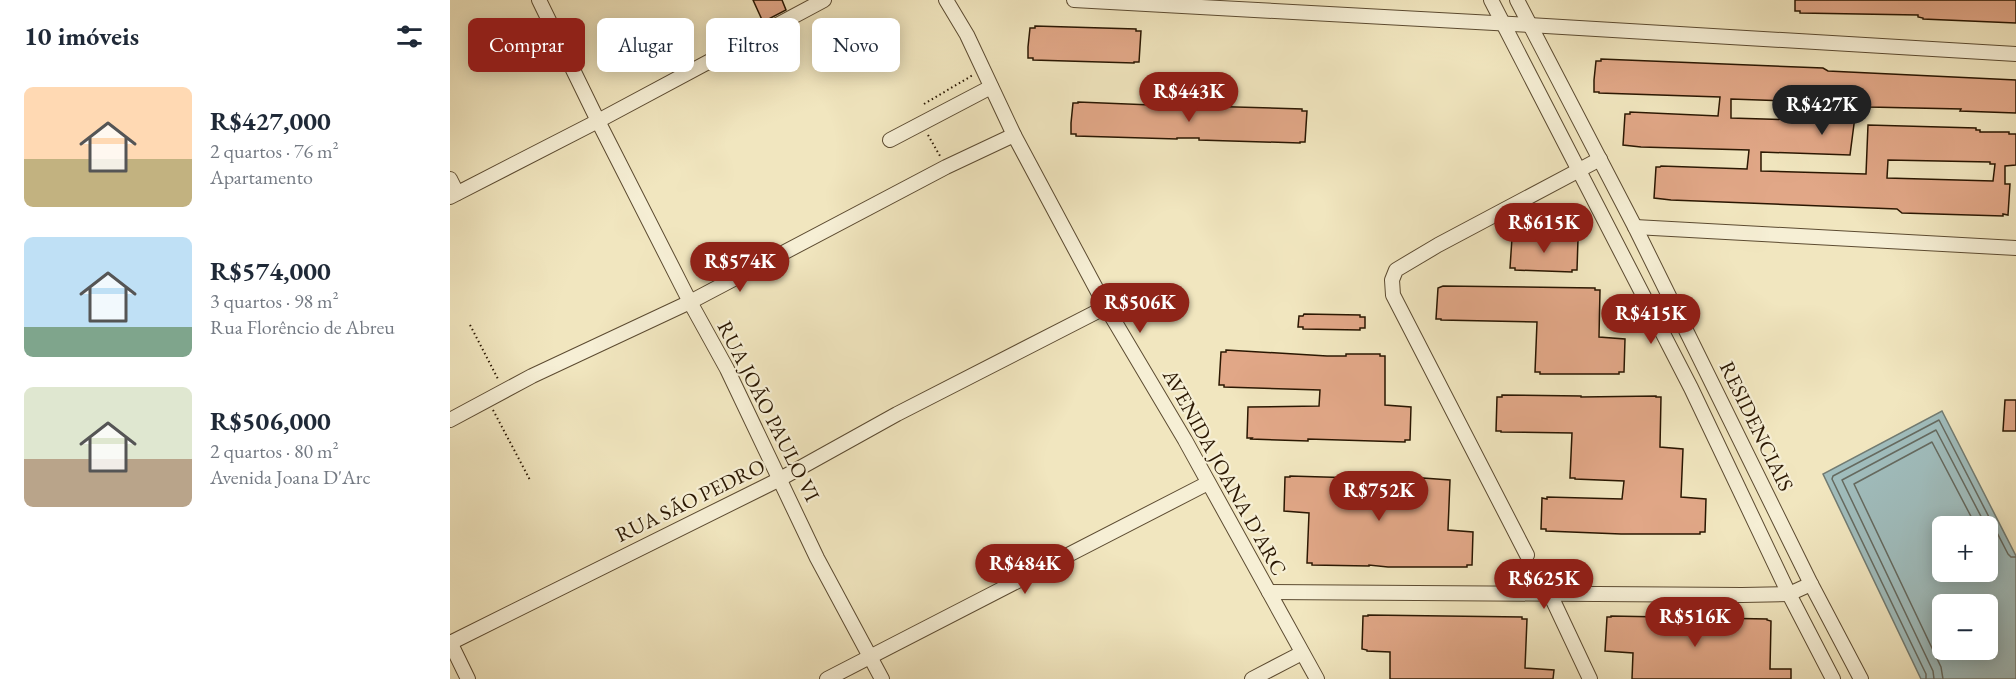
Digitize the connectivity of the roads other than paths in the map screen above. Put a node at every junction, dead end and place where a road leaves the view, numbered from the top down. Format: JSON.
{"nodes":[{"id":1,"x":539,"y":0,"type":"edge"},
{"id":2,"x":824,"y":0,"type":"edge"},
{"id":3,"x":946,"y":0,"type":"edge"},
{"id":4,"x":1074,"y":0,"type":"edge"},
{"id":5,"x":1491,"y":0,"type":"edge"},
{"id":6,"x":1516,"y":0,"type":"edge"},
{"id":7,"x":1503,"y":24,"type":"junction"},
{"id":8,"x":1528,"y":25,"type":"junction"},
{"id":9,"x":2016,"y":54,"type":"edge"},
{"id":10,"x":991,"y":87,"type":"junction"},
{"id":11,"x":598,"y":121,"type":"junction"},
{"id":12,"x":1014,"y":135,"type":"junction"},
{"id":13,"x":890,"y":140,"type":"dead end"},
{"id":14,"x":1600,"y":159,"type":"junction"},
{"id":15,"x":1578,"y":170,"type":"junction"},
{"id":16,"x":450,"y":179,"type":"edge"},
{"id":17,"x":453,"y":195,"type":"edge"},
{"id":18,"x":1635,"y":227,"type":"junction"},
{"id":19,"x":2016,"y":248,"type":"edge"},
{"id":20,"x":690,"y":302,"type":"junction"},
{"id":21,"x":1106,"y":307,"type":"junction"},
{"id":22,"x":1710,"y":379,"type":"junction"},
{"id":23,"x":1691,"y":388,"type":"junction"},
{"id":24,"x":450,"y":420,"type":"edge"},
{"id":25,"x":780,"y":479,"type":"junction"},
{"id":26,"x":1208,"y":483,"type":"junction"},
{"id":27,"x":1527,"y":555,"type":"dead end"},
{"id":28,"x":1811,"y":584,"type":"junction"},
{"id":29,"x":1269,"y":592,"type":"junction"},
{"id":30,"x":1550,"y":594,"type":"junction"},
{"id":31,"x":1789,"y":594,"type":"junction"},
{"id":32,"x":450,"y":643,"type":"edge"},
{"id":33,"x":1302,"y":653,"type":"junction"},
{"id":34,"x":870,"y":658,"type":"junction"},
{"id":35,"x":468,"y":679,"type":"edge"},
{"id":36,"x":827,"y":679,"type":"edge"},
{"id":37,"x":882,"y":679,"type":"edge"},
{"id":38,"x":1252,"y":679,"type":"edge"},
{"id":39,"x":1317,"y":679,"type":"edge"},
{"id":40,"x":1590,"y":679,"type":"edge"},
{"id":41,"x":1833,"y":679,"type":"edge"},
{"id":42,"x":1861,"y":679,"type":"edge"}],
"edges":[{"from":1,"to":11,"type":"street","name":"RUA JOÃO PAULO VI"},
{"from":2,"to":11,"type":"street"},
{"from":3,"to":10,"type":"street","name":"AVENIDA JOANA D'ARC"},
{"from":4,"to":7,"type":"street"},
{"from":5,"to":7,"type":"street","name":"RESIDENCIAIS"},
{"from":6,"to":8,"type":"street","name":"RESIDENCIAIS"},
{"from":7,"to":8,"type":"street"},
{"from":7,"to":15,"type":"street","name":"RESIDENCIAIS"},
{"from":8,"to":9,"type":"street"},
{"from":8,"to":14,"type":"street","name":"RESIDENCIAIS"},
{"from":10,"to":12,"type":"street","name":"AVENIDA JOANA D'ARC"},
{"from":10,"to":13,"type":"street"},
{"from":11,"to":17,"type":"street"},
{"from":11,"to":20,"type":"street","name":"RUA JOÃO PAULO VI"},
{"from":12,"to":20,"type":"street"},
{"from":12,"to":21,"type":"street","name":"AVENIDA JOANA D'ARC"},
{"from":14,"to":15,"type":"street"},
{"from":14,"to":18,"type":"street","name":"RESIDENCIAIS"},
{"from":15,"to":23,"type":"street","name":"RESIDENCIAIS"},
{"from":15,"to":27,"type":"street"},
{"from":16,"to":17,"type":"street"},
{"from":18,"to":19,"type":"street"},
{"from":18,"to":22,"type":"street","name":"RESIDENCIAIS"},
{"from":20,"to":24,"type":"street"},
{"from":20,"to":25,"type":"street","name":"RUA JOÃO PAULO VI"},
{"from":21,"to":25,"type":"street","name":"RUA SÃO PEDRO"},
{"from":21,"to":26,"type":"street","name":"AVENIDA JOANA D'ARC"},
{"from":22,"to":23,"type":"street"},
{"from":22,"to":28,"type":"street","name":"RESIDENCIAIS"},
{"from":23,"to":31,"type":"street","name":"RESIDENCIAIS"},
{"from":25,"to":32,"type":"street","name":"RUA SÃO PEDRO"},
{"from":25,"to":34,"type":"street","name":"RUA JOÃO PAULO VI"},
{"from":26,"to":29,"type":"street","name":"AVENIDA JOANA D'ARC"},
{"from":26,"to":34,"type":"street"},
{"from":28,"to":31,"type":"street"},
{"from":28,"to":42,"type":"street","name":"RESIDENCIAIS"},
{"from":29,"to":30,"type":"street"},
{"from":29,"to":33,"type":"street","name":"AVENIDA JOANA D'ARC"},
{"from":30,"to":31,"type":"street"},
{"from":30,"to":40,"type":"street"},
{"from":31,"to":41,"type":"street","name":"RESIDENCIAIS"},
{"from":32,"to":35,"type":"street"},
{"from":33,"to":38,"type":"street"},
{"from":33,"to":39,"type":"street","name":"AVENIDA JOANA D'ARC"},
{"from":34,"to":36,"type":"street"},
{"from":34,"to":37,"type":"street","name":"RUA JOÃO PAULO VI"}]}
